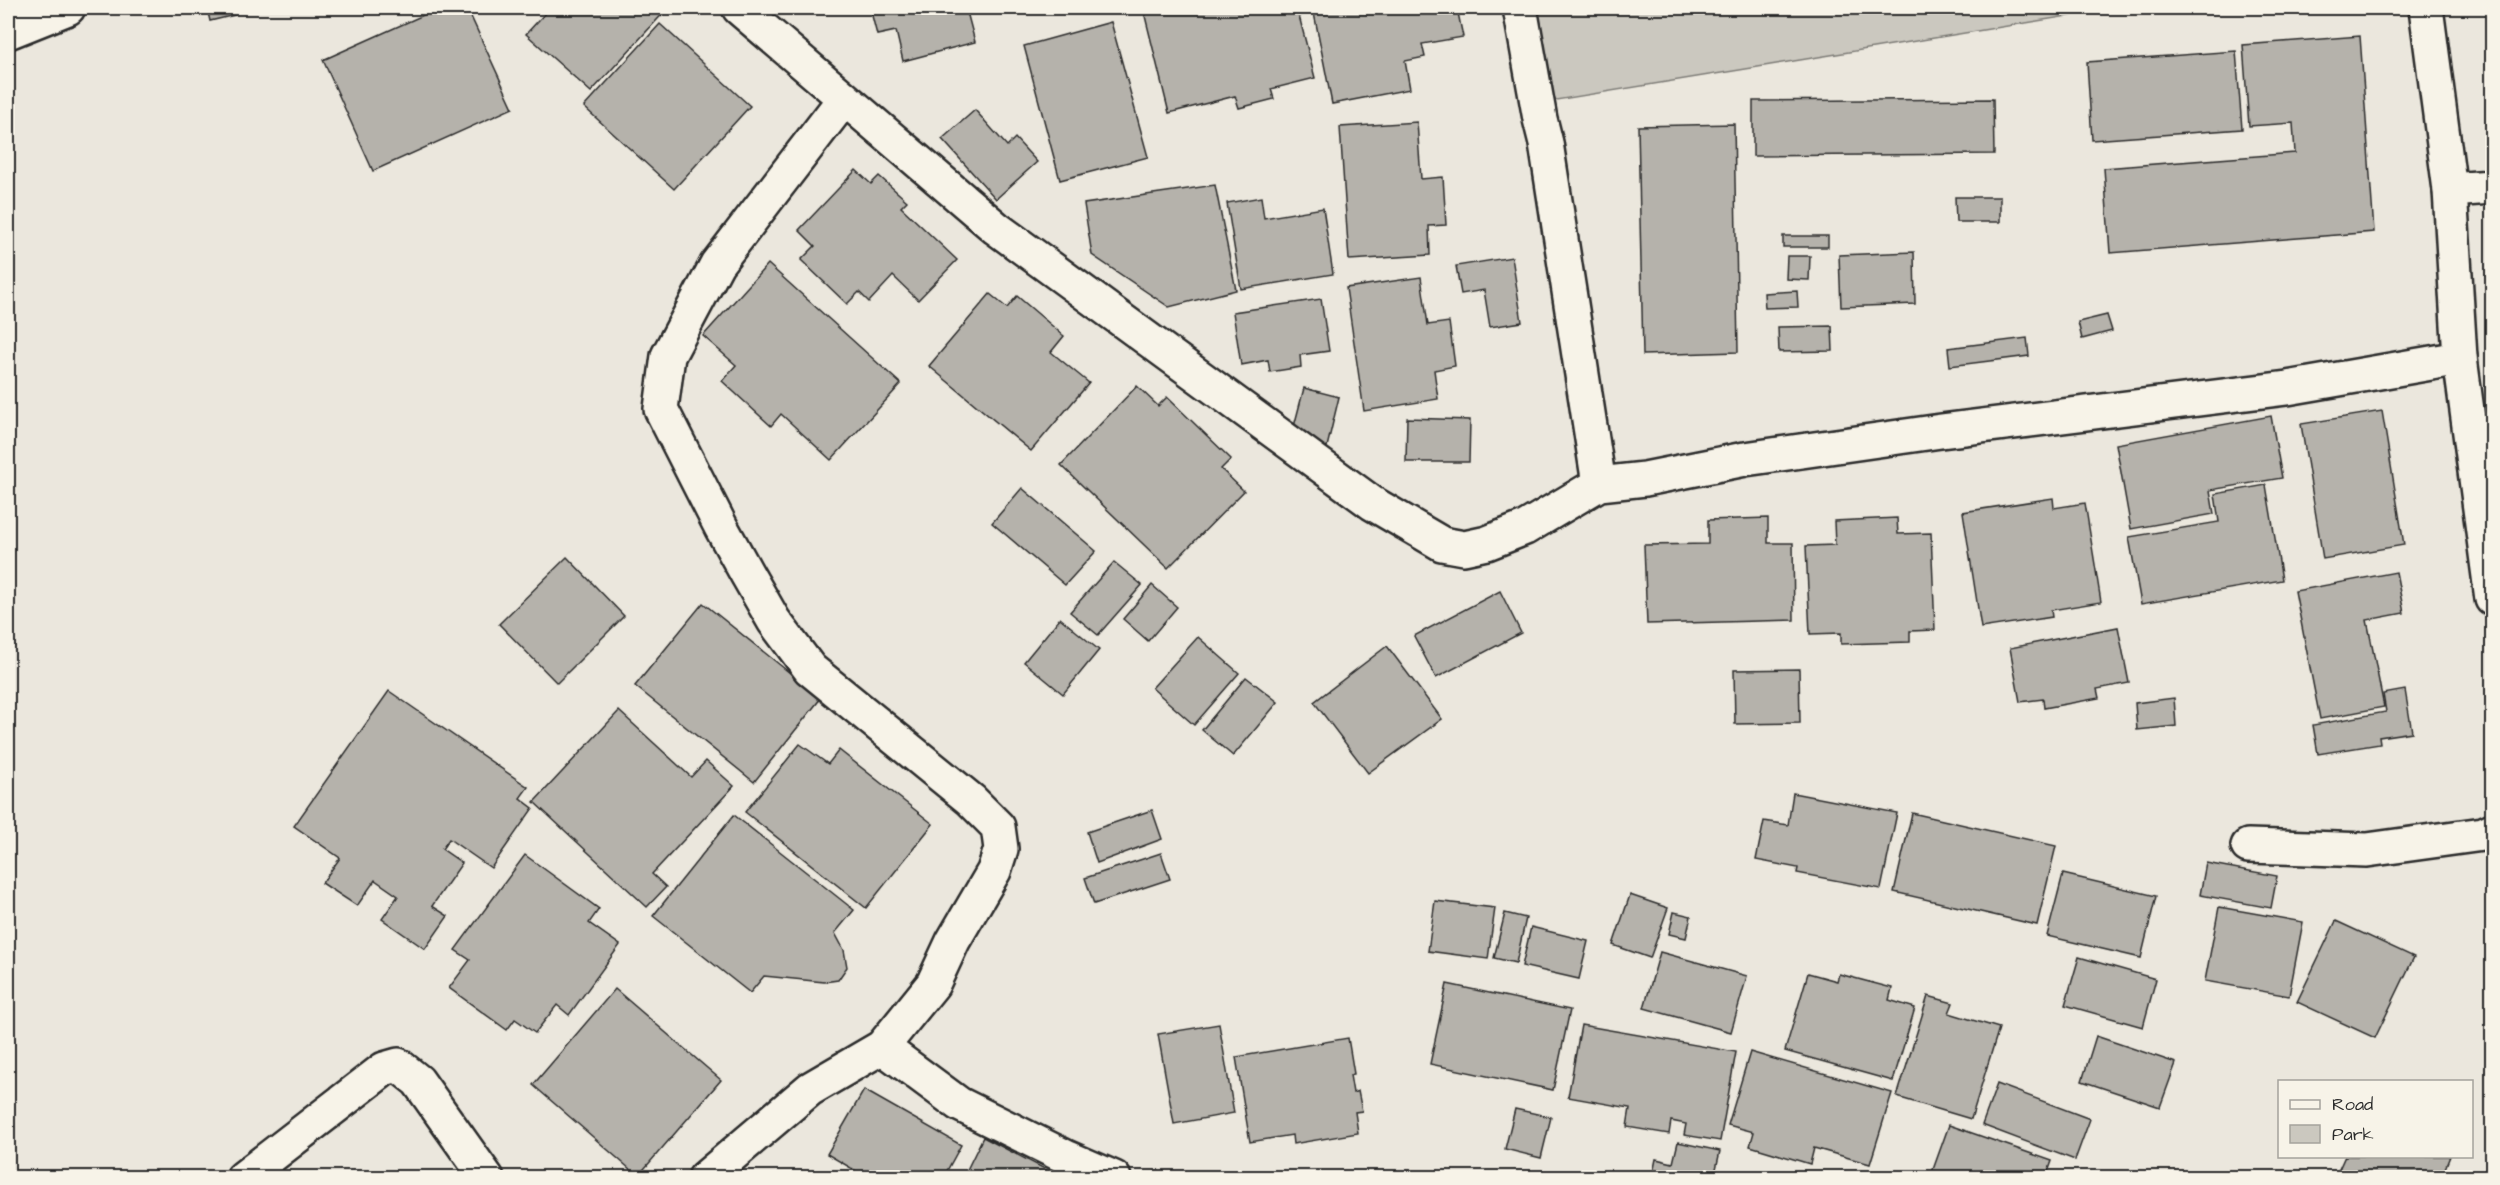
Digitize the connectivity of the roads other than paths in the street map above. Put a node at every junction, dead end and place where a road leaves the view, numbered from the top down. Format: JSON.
{"nodes":[{"id":1,"x":68,"y":8,"type":"edge"},
{"id":2,"x":738,"y":8,"type":"edge"},
{"id":3,"x":1520,"y":8,"type":"edge"},
{"id":4,"x":2426,"y":8,"type":"edge"},
{"id":5,"x":8,"y":32,"type":"edge"},
{"id":6,"x":844,"y":99,"type":"junction"},
{"id":7,"x":2493,"y":187,"type":"edge"},
{"id":8,"x":2450,"y":190,"type":"junction"},
{"id":9,"x":2460,"y":358,"type":"junction"},
{"id":10,"x":1599,"y":484,"type":"junction"},
{"id":11,"x":2493,"y":599,"type":"edge"},
{"id":12,"x":2493,"y":830,"type":"edge"},
{"id":13,"x":2248,"y":846,"type":"dead end"},
{"id":14,"x":882,"y":1047,"type":"junction"},
{"id":15,"x":243,"y":1178,"type":"edge"},
{"id":16,"x":487,"y":1178,"type":"edge"},
{"id":17,"x":705,"y":1178,"type":"edge"},
{"id":18,"x":1114,"y":1178,"type":"edge"}],
"edges":[{"from":1,"to":5,"type":"street"},
{"from":2,"to":6,"type":"street"},
{"from":3,"to":10,"type":"street"},
{"from":4,"to":8,"type":"street"},
{"from":6,"to":10,"type":"street"},
{"from":6,"to":14,"type":"street"},
{"from":7,"to":8,"type":"street"},
{"from":8,"to":9,"type":"street"},
{"from":9,"to":10,"type":"street"},
{"from":9,"to":11,"type":"street"},
{"from":12,"to":13,"type":"street"},
{"from":14,"to":17,"type":"street"},
{"from":14,"to":18,"type":"street"},
{"from":15,"to":16,"type":"street"}]}
